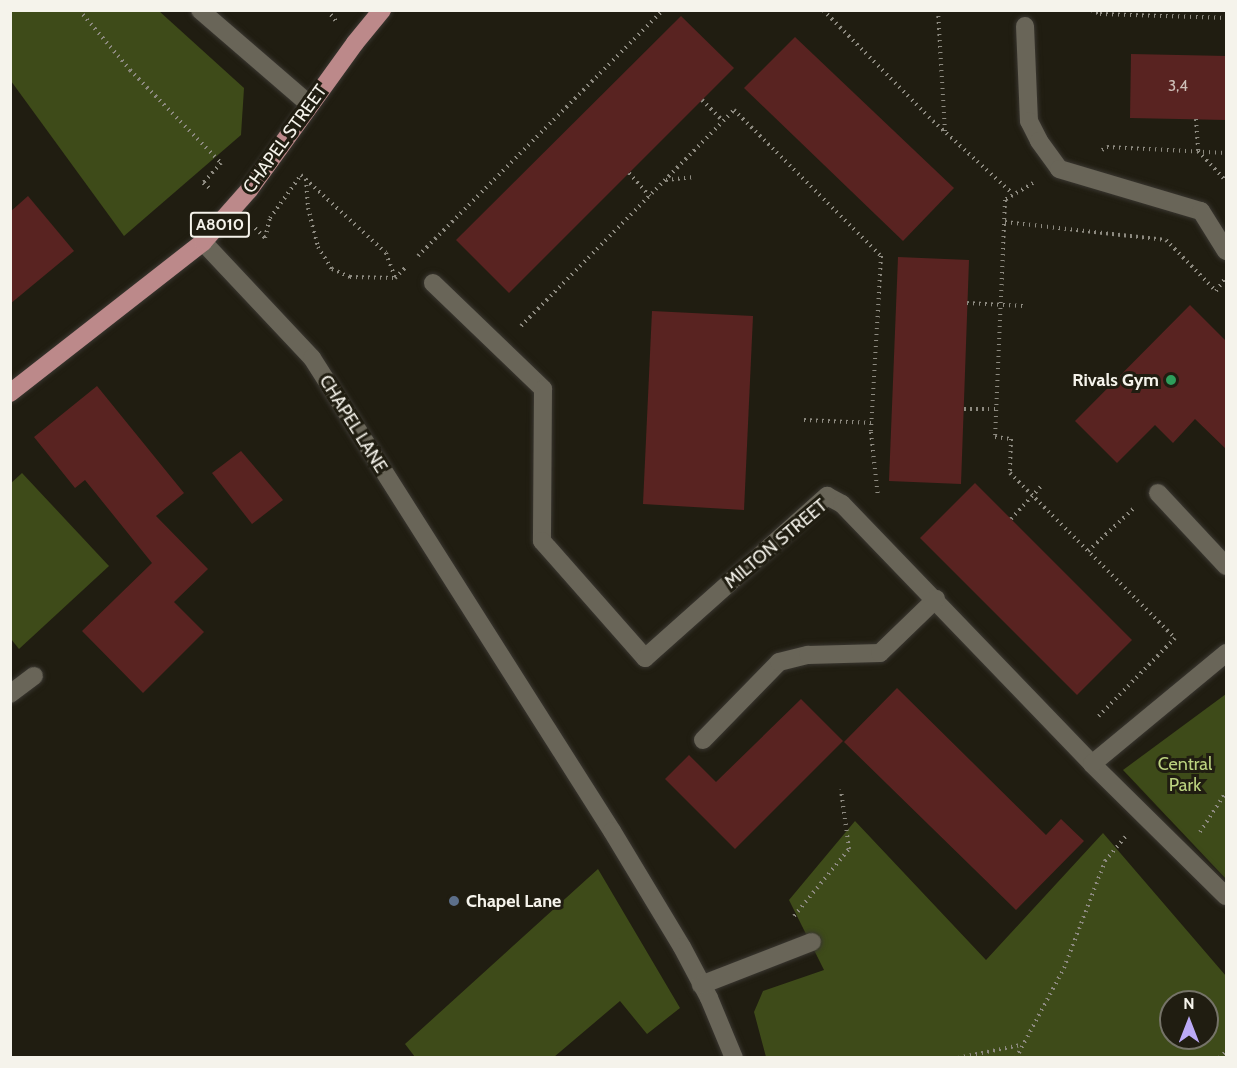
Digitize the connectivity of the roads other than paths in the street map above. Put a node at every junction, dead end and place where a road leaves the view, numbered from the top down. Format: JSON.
{"nodes":[{"id":1,"x":200,"y":10,"type":"edge"},
{"id":2,"x":382,"y":10,"type":"edge"},
{"id":3,"x":1025,"y":26,"type":"dead end"},
{"id":4,"x":310,"y":105,"type":"junction"},
{"id":5,"x":203,"y":242,"type":"junction"},
{"id":6,"x":1227,"y":251,"type":"edge"},
{"id":7,"x":433,"y":283,"type":"dead end"},
{"id":8,"x":10,"y":393,"type":"edge"},
{"id":9,"x":1158,"y":493,"type":"road end"},
{"id":10,"x":1227,"y":566,"type":"edge"},
{"id":11,"x":936,"y":599,"type":"junction"},
{"id":12,"x":1227,"y":653,"type":"edge"},
{"id":13,"x":34,"y":676,"type":"dead end"},
{"id":14,"x":10,"y":694,"type":"edge"},
{"id":15,"x":703,"y":740,"type":"dead end"},
{"id":16,"x":1092,"y":764,"type":"junction"},
{"id":17,"x":1227,"y":896,"type":"edge"},
{"id":18,"x":807,"y":943,"type":"road end"},
{"id":19,"x":701,"y":985,"type":"junction"},
{"id":20,"x":734,"y":1058,"type":"edge"}],
"edges":[{"from":1,"to":4,"type":"street"},
{"from":2,"to":4,"type":"main road","name":"CHAPEL STREET","number":"A8010"},
{"from":3,"to":6,"type":"street"},
{"from":4,"to":5,"type":"main road","name":"CHAPEL STREET","number":"A8010"},
{"from":5,"to":8,"type":"main road","name":"CHAPEL STREET","number":"A8010"},
{"from":5,"to":19,"type":"street","name":"CHAPEL LANE"},
{"from":7,"to":11,"type":"street","name":"MILTON STREET"},
{"from":9,"to":10,"type":"street"},
{"from":11,"to":15,"type":"street"},
{"from":11,"to":16,"type":"street","name":"MILTON STREET"},
{"from":12,"to":16,"type":"street"},
{"from":13,"to":14,"type":"street"},
{"from":16,"to":17,"type":"street","name":"MILTON STREET"},
{"from":18,"to":19,"type":"street"},
{"from":19,"to":20,"type":"street","name":"CHAPEL LANE"}]}
